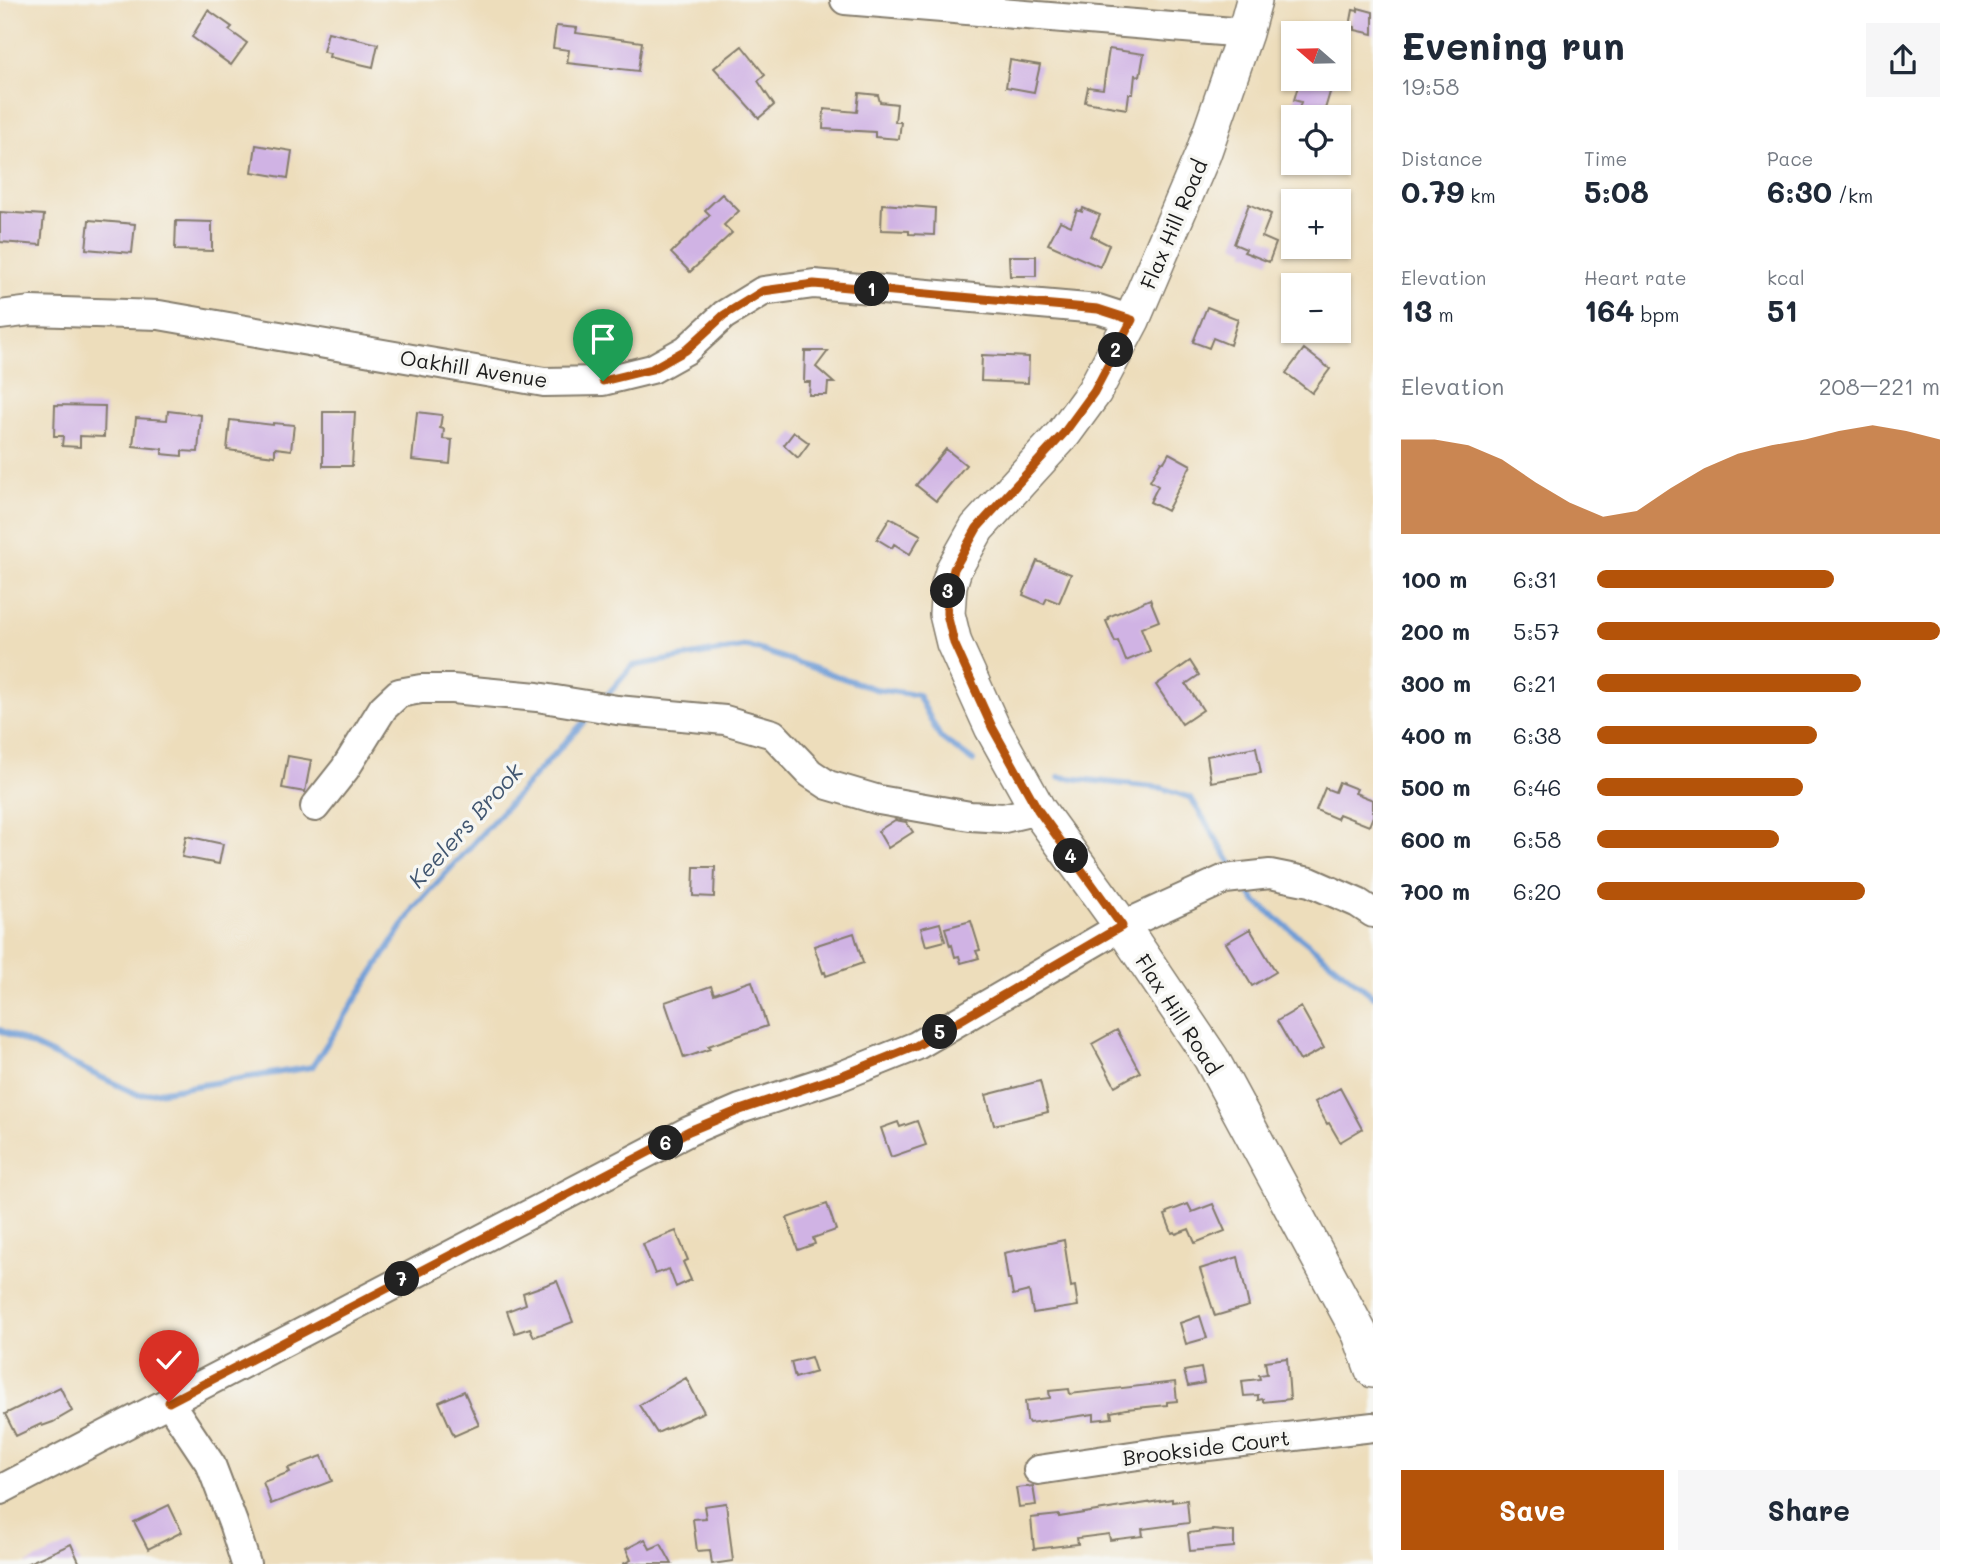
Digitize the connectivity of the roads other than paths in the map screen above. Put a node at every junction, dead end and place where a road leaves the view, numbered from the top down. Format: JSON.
{"nodes":[{"id":1,"x":845,"y":0,"type":"edge"},
{"id":2,"x":1249,"y":16,"type":"edge"},
{"id":3,"x":0,"y":315,"type":"edge"},
{"id":4,"x":1132,"y":320,"type":"junction"},
{"id":5,"x":315,"y":807,"type":"dead end"},
{"id":6,"x":1038,"y":810,"type":"junction"},
{"id":7,"x":1373,"y":913,"type":"edge"},
{"id":8,"x":1122,"y":926,"type":"junction"},
{"id":9,"x":1373,"y":1370,"type":"edge"},
{"id":10,"x":169,"y":1402,"type":"junction"},
{"id":11,"x":1373,"y":1427,"type":"edge"},
{"id":12,"x":1038,"y":1470,"type":"dead end"},
{"id":13,"x":0,"y":1490,"type":"edge"},
{"id":14,"x":246,"y":1564,"type":"edge"}],
"edges":[{"from":1,"to":2,"type":"street"},
{"from":2,"to":4,"type":"main road","name":"Flax Hill Road"},
{"from":3,"to":4,"type":"street","name":"Oakhill Avenue"},
{"from":4,"to":6,"type":"main road","name":"Flax Hill Road"},
{"from":5,"to":6,"type":"street"},
{"from":6,"to":8,"type":"main road","name":"Flax Hill Road"},
{"from":7,"to":8,"type":"street"},
{"from":8,"to":9,"type":"main road","name":"Flax Hill Road"},
{"from":8,"to":10,"type":"street"},
{"from":10,"to":13,"type":"street"},
{"from":10,"to":14,"type":"street"},
{"from":11,"to":12,"type":"street","name":"Brookside Court"}]}
